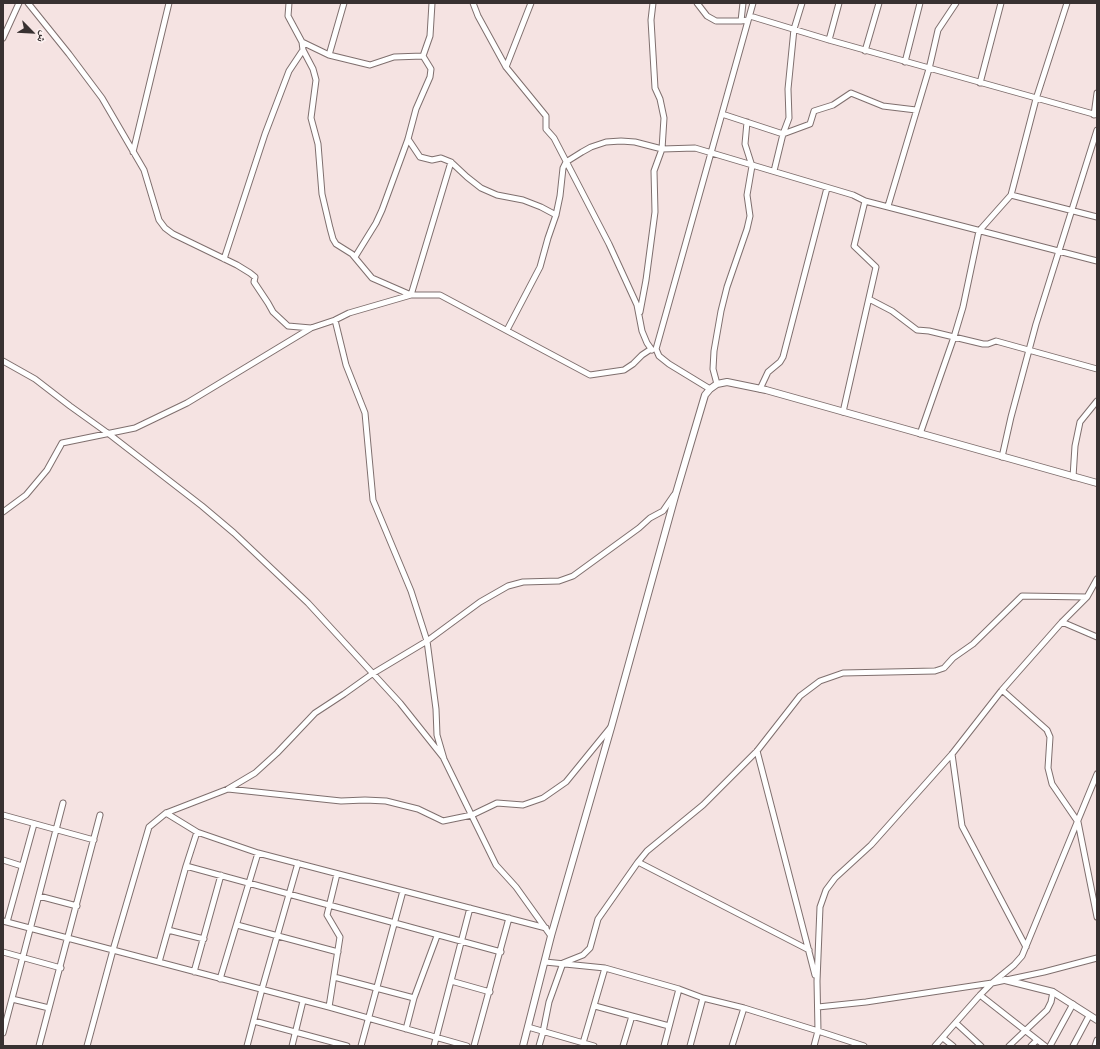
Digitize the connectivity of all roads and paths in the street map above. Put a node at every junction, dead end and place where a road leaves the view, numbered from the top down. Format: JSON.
{"nodes":[{"id":1,"x":18,"y":3,"type":"edge"},
{"id":2,"x":28,"y":3,"type":"edge"},
{"id":3,"x":169,"y":3,"type":"edge"},
{"id":4,"x":289,"y":3,"type":"edge"},
{"id":5,"x":344,"y":3,"type":"edge"},
{"id":6,"x":432,"y":3,"type":"edge"},
{"id":7,"x":473,"y":3,"type":"edge"},
{"id":8,"x":531,"y":3,"type":"edge"},
{"id":9,"x":653,"y":3,"type":"edge"},
{"id":10,"x":697,"y":3,"type":"edge"},
{"id":11,"x":742,"y":3,"type":"edge"},
{"id":12,"x":753,"y":3,"type":"edge"},
{"id":13,"x":802,"y":3,"type":"edge"},
{"id":14,"x":839,"y":3,"type":"edge"},
{"id":15,"x":879,"y":3,"type":"edge"},
{"id":16,"x":920,"y":3,"type":"edge"},
{"id":17,"x":956,"y":3,"type":"edge"},
{"id":18,"x":1001,"y":3,"type":"edge"},
{"id":19,"x":1067,"y":3,"type":"edge"},
{"id":20,"x":749,"y":18,"type":"junction"},
{"id":21,"x":741,"y":22,"type":"junction"},
{"id":22,"x":794,"y":29,"type":"junction"},
{"id":23,"x":3,"y":38,"type":"edge"},
{"id":24,"x":829,"y":40,"type":"junction"},
{"id":25,"x":302,"y":42,"type":"junction"},
{"id":26,"x":303,"y":50,"type":"junction"},
{"id":27,"x":865,"y":51,"type":"junction"},
{"id":28,"x":329,"y":55,"type":"junction"},
{"id":29,"x":423,"y":56,"type":"junction"},
{"id":30,"x":905,"y":62,"type":"junction"},
{"id":31,"x":506,"y":67,"type":"junction"},
{"id":32,"x":929,"y":69,"type":"junction"},
{"id":33,"x":980,"y":83,"type":"junction"},
{"id":34,"x":1097,"y":93,"type":"edge"},
{"id":35,"x":1036,"y":99,"type":"junction"},
{"id":36,"x":916,"y":110,"type":"junction"},
{"id":37,"x":722,"y":114,"type":"junction"},
{"id":38,"x":1096,"y":115,"type":"edge"},
{"id":39,"x":747,"y":122,"type":"junction"},
{"id":40,"x":1097,"y":130,"type":"edge"},
{"id":41,"x":783,"y":134,"type":"junction"},
{"id":42,"x":408,"y":139,"type":"junction"},
{"id":43,"x":662,"y":149,"type":"junction"},
{"id":44,"x":133,"y":152,"type":"junction"},
{"id":45,"x":711,"y":152,"type":"junction"},
{"id":46,"x":451,"y":162,"type":"junction"},
{"id":47,"x":566,"y":162,"type":"junction"},
{"id":48,"x":752,"y":166,"type":"junction"},
{"id":49,"x":774,"y":171,"type":"junction"},
{"id":50,"x":827,"y":188,"type":"junction"},
{"id":51,"x":1011,"y":195,"type":"junction"},
{"id":52,"x":865,"y":201,"type":"junction"},
{"id":53,"x":888,"y":206,"type":"junction"},
{"id":54,"x":1072,"y":210,"type":"junction"},
{"id":55,"x":556,"y":215,"type":"junction"},
{"id":56,"x":1097,"y":217,"type":"edge"},
{"id":57,"x":979,"y":231,"type":"junction"},
{"id":58,"x":1059,"y":252,"type":"junction"},
{"id":59,"x":355,"y":257,"type":"junction"},
{"id":60,"x":224,"y":259,"type":"junction"},
{"id":61,"x":1097,"y":261,"type":"edge"},
{"id":62,"x":411,"y":295,"type":"junction"},
{"id":63,"x":869,"y":299,"type":"junction"},
{"id":64,"x":639,"y":315,"type":"junction"},
{"id":65,"x":335,"y":320,"type":"junction"},
{"id":66,"x":311,"y":328,"type":"junction"},
{"id":67,"x":507,"y":330,"type":"junction"},
{"id":68,"x":954,"y":337,"type":"junction"},
{"id":69,"x":650,"y":349,"type":"junction"},
{"id":70,"x":1029,"y":350,"type":"junction"},
{"id":71,"x":656,"y":353,"type":"junction"},
{"id":72,"x":3,"y":361,"type":"edge"},
{"id":73,"x":1097,"y":369,"type":"edge"},
{"id":74,"x":717,"y":384,"type":"junction"},
{"id":75,"x":710,"y":389,"type":"junction"},
{"id":76,"x":760,"y":389,"type":"junction"},
{"id":77,"x":1097,"y":401,"type":"edge"},
{"id":78,"x":843,"y":412,"type":"junction"},
{"id":79,"x":109,"y":434,"type":"junction"},
{"id":80,"x":920,"y":434,"type":"junction"},
{"id":81,"x":1002,"y":457,"type":"junction"},
{"id":82,"x":1073,"y":477,"type":"junction"},
{"id":83,"x":1097,"y":483,"type":"edge"},
{"id":84,"x":676,"y":493,"type":"junction"},
{"id":85,"x":3,"y":512,"type":"edge"},
{"id":86,"x":1097,"y":580,"type":"edge"},
{"id":87,"x":1087,"y":597,"type":"junction"},
{"id":88,"x":1062,"y":622,"type":"junction"},
{"id":89,"x":1097,"y":637,"type":"edge"},
{"id":90,"x":427,"y":641,"type":"junction"},
{"id":91,"x":372,"y":674,"type":"junction"},
{"id":92,"x":1002,"y":690,"type":"junction"},
{"id":93,"x":611,"y":728,"type":"junction"},
{"id":94,"x":757,"y":751,"type":"junction"},
{"id":95,"x":952,"y":754,"type":"junction"},
{"id":96,"x":444,"y":759,"type":"junction"},
{"id":97,"x":1097,"y":774,"type":"edge"},
{"id":98,"x":1095,"y":783,"type":"edge"},
{"id":99,"x":228,"y":789,"type":"junction"},
{"id":100,"x":63,"y":803,"type":"dead end"},
{"id":101,"x":166,"y":813,"type":"junction"},
{"id":102,"x":472,"y":814,"type":"junction"},
{"id":103,"x":100,"y":815,"type":"dead end"},
{"id":104,"x":3,"y":816,"type":"edge"},
{"id":105,"x":1078,"y":822,"type":"junction"},
{"id":106,"x":34,"y":824,"type":"junction"},
{"id":107,"x":56,"y":830,"type":"junction"},
{"id":108,"x":197,"y":832,"type":"junction"},
{"id":109,"x":94,"y":840,"type":"junction"},
{"id":110,"x":258,"y":853,"type":"junction"},
{"id":111,"x":3,"y":860,"type":"edge"},
{"id":112,"x":638,"y":862,"type":"junction"},
{"id":113,"x":298,"y":863,"type":"junction"},
{"id":114,"x":22,"y":866,"type":"junction"},
{"id":115,"x":186,"y":866,"type":"junction"},
{"id":116,"x":337,"y":874,"type":"junction"},
{"id":117,"x":221,"y":875,"type":"junction"},
{"id":118,"x":250,"y":883,"type":"junction"},
{"id":119,"x":403,"y":891,"type":"junction"},
{"id":120,"x":288,"y":894,"type":"junction"},
{"id":121,"x":39,"y":896,"type":"junction"},
{"id":122,"x":77,"y":906,"type":"junction"},
{"id":123,"x":329,"y":906,"type":"junction"},
{"id":124,"x":470,"y":908,"type":"junction"},
{"id":125,"x":1097,"y":917,"type":"edge"},
{"id":126,"x":509,"y":918,"type":"junction"},
{"id":127,"x":5,"y":921,"type":"edge"},
{"id":128,"x":394,"y":924,"type":"junction"},
{"id":129,"x":237,"y":925,"type":"junction"},
{"id":130,"x":30,"y":928,"type":"junction"},
{"id":131,"x":546,"y":928,"type":"junction"},
{"id":132,"x":168,"y":930,"type":"junction"},
{"id":133,"x":278,"y":936,"type":"junction"},
{"id":134,"x":437,"y":936,"type":"junction"},
{"id":135,"x":551,"y":936,"type":"junction"},
{"id":136,"x":68,"y":939,"type":"junction"},
{"id":137,"x":204,"y":939,"type":"junction"},
{"id":138,"x":462,"y":942,"type":"junction"},
{"id":139,"x":1026,"y":946,"type":"junction"},
{"id":140,"x":113,"y":950,"type":"junction"},
{"id":141,"x":809,"y":950,"type":"junction"},
{"id":142,"x":3,"y":952,"type":"edge"},
{"id":143,"x":338,"y":952,"type":"junction"},
{"id":144,"x":501,"y":952,"type":"junction"},
{"id":145,"x":23,"y":958,"type":"junction"},
{"id":146,"x":1097,"y":958,"type":"edge"},
{"id":147,"x":159,"y":962,"type":"junction"},
{"id":148,"x":545,"y":962,"type":"junction"},
{"id":149,"x":563,"y":963,"type":"junction"},
{"id":150,"x":61,"y":968,"type":"junction"},
{"id":151,"x":605,"y":968,"type":"junction"},
{"id":152,"x":194,"y":972,"type":"junction"},
{"id":153,"x":334,"y":976,"type":"junction"},
{"id":154,"x":220,"y":979,"type":"junction"},
{"id":155,"x":1005,"y":980,"type":"junction"},
{"id":156,"x":451,"y":981,"type":"junction"},
{"id":157,"x":816,"y":981,"type":"junction"},
{"id":158,"x":992,"y":983,"type":"junction"},
{"id":159,"x":377,"y":988,"type":"junction"},
{"id":160,"x":262,"y":989,"type":"junction"},
{"id":161,"x":679,"y":989,"type":"junction"},
{"id":162,"x":490,"y":992,"type":"junction"},
{"id":163,"x":1053,"y":992,"type":"junction"},
{"id":164,"x":980,"y":995,"type":"junction"},
{"id":165,"x":414,"y":998,"type":"junction"},
{"id":166,"x":702,"y":998,"type":"junction"},
{"id":167,"x":12,"y":999,"type":"junction"},
{"id":168,"x":303,"y":1001,"type":"junction"},
{"id":169,"x":1073,"y":1004,"type":"junction"},
{"id":170,"x":595,"y":1006,"type":"junction"},
{"id":171,"x":329,"y":1007,"type":"junction"},
{"id":172,"x":818,"y":1007,"type":"junction"},
{"id":173,"x":50,"y":1008,"type":"junction"},
{"id":174,"x":744,"y":1008,"type":"junction"},
{"id":175,"x":632,"y":1016,"type":"junction"},
{"id":176,"x":1089,"y":1016,"type":"junction"},
{"id":177,"x":369,"y":1018,"type":"junction"},
{"id":178,"x":254,"y":1020,"type":"junction"},
{"id":179,"x":1097,"y":1020,"type":"edge"},
{"id":180,"x":956,"y":1023,"type":"junction"},
{"id":181,"x":669,"y":1026,"type":"junction"},
{"id":182,"x":528,"y":1028,"type":"junction"},
{"id":183,"x":406,"y":1029,"type":"junction"},
{"id":184,"x":1026,"y":1030,"type":"junction"},
{"id":185,"x":818,"y":1031,"type":"junction"},
{"id":186,"x":296,"y":1032,"type":"junction"},
{"id":187,"x":543,"y":1032,"type":"junction"},
{"id":188,"x":3,"y":1033,"type":"edge"},
{"id":189,"x":437,"y":1037,"type":"junction"},
{"id":190,"x":943,"y":1038,"type":"junction"},
{"id":191,"x":1037,"y":1040,"type":"junction"},
{"id":192,"x":1097,"y":1040,"type":"edge"},
{"id":193,"x":583,"y":1043,"type":"junction"},
{"id":194,"x":39,"y":1046,"type":"edge"},
{"id":195,"x":87,"y":1046,"type":"edge"},
{"id":196,"x":247,"y":1046,"type":"edge"},
{"id":197,"x":292,"y":1046,"type":"edge"},
{"id":198,"x":347,"y":1046,"type":"edge"},
{"id":199,"x":361,"y":1046,"type":"edge"},
{"id":200,"x":434,"y":1046,"type":"edge"},
{"id":201,"x":467,"y":1046,"type":"edge"},
{"id":202,"x":474,"y":1046,"type":"edge"},
{"id":203,"x":523,"y":1046,"type":"edge"},
{"id":204,"x":539,"y":1046,"type":"edge"},
{"id":205,"x":594,"y":1046,"type":"edge"},
{"id":206,"x":623,"y":1046,"type":"edge"},
{"id":207,"x":664,"y":1046,"type":"edge"},
{"id":208,"x":690,"y":1046,"type":"edge"},
{"id":209,"x":732,"y":1046,"type":"edge"},
{"id":210,"x":814,"y":1046,"type":"edge"},
{"id":211,"x":864,"y":1046,"type":"edge"},
{"id":212,"x":935,"y":1046,"type":"edge"},
{"id":213,"x":953,"y":1046,"type":"edge"},
{"id":214,"x":981,"y":1046,"type":"edge"},
{"id":215,"x":1009,"y":1046,"type":"edge"},
{"id":216,"x":1031,"y":1046,"type":"edge"},
{"id":217,"x":1044,"y":1046,"type":"edge"},
{"id":218,"x":1050,"y":1046,"type":"edge"},
{"id":219,"x":1073,"y":1046,"type":"edge"},
{"id":220,"x":1095,"y":1046,"type":"edge"}],
"edges":[{"from":1,"to":23,"type":"street"},
{"from":2,"to":44,"type":"street"},
{"from":3,"to":44,"type":"street"},
{"from":4,"to":25,"type":"street"},
{"from":5,"to":28,"type":"street"},
{"from":6,"to":29,"type":"street"},
{"from":7,"to":31,"type":"street"},
{"from":8,"to":31,"type":"street"},
{"from":9,"to":43,"type":"street"},
{"from":10,"to":21,"type":"street"},
{"from":11,"to":21,"type":"street"},
{"from":12,"to":20,"type":"street"},
{"from":13,"to":22,"type":"street"},
{"from":14,"to":24,"type":"street"},
{"from":15,"to":27,"type":"street"},
{"from":16,"to":30,"type":"street"},
{"from":17,"to":32,"type":"street"},
{"from":18,"to":33,"type":"street"},
{"from":19,"to":35,"type":"street"},
{"from":20,"to":21,"type":"street"},
{"from":20,"to":22,"type":"street"},
{"from":20,"to":37,"type":"street"},
{"from":22,"to":24,"type":"street"},
{"from":22,"to":41,"type":"street"},
{"from":24,"to":27,"type":"street"},
{"from":25,"to":26,"type":"street"},
{"from":25,"to":28,"type":"street"},
{"from":26,"to":59,"type":"street"},
{"from":26,"to":60,"type":"street"},
{"from":27,"to":30,"type":"street"},
{"from":28,"to":29,"type":"street"},
{"from":29,"to":42,"type":"street"},
{"from":30,"to":32,"type":"street"},
{"from":31,"to":47,"type":"street"},
{"from":32,"to":33,"type":"street"},
{"from":32,"to":36,"type":"street"},
{"from":33,"to":35,"type":"street"},
{"from":34,"to":38,"type":"street"},
{"from":35,"to":38,"type":"street"},
{"from":35,"to":51,"type":"street"},
{"from":36,"to":41,"type":"street"},
{"from":36,"to":53,"type":"street"},
{"from":37,"to":39,"type":"street"},
{"from":37,"to":45,"type":"street"},
{"from":39,"to":41,"type":"street"},
{"from":39,"to":48,"type":"street"},
{"from":40,"to":54,"type":"street"},
{"from":41,"to":49,"type":"street"},
{"from":42,"to":46,"type":"street"},
{"from":42,"to":59,"type":"street"},
{"from":43,"to":45,"type":"street"},
{"from":43,"to":47,"type":"street"},
{"from":43,"to":64,"type":"street"},
{"from":44,"to":60,"type":"street"},
{"from":45,"to":48,"type":"street"},
{"from":45,"to":71,"type":"street"},
{"from":46,"to":55,"type":"street"},
{"from":46,"to":62,"type":"street"},
{"from":47,"to":55,"type":"street"},
{"from":47,"to":64,"type":"street"},
{"from":48,"to":49,"type":"street"},
{"from":48,"to":74,"type":"street"},
{"from":49,"to":50,"type":"street"},
{"from":50,"to":52,"type":"street"},
{"from":50,"to":76,"type":"street"},
{"from":51,"to":54,"type":"street"},
{"from":51,"to":57,"type":"street"},
{"from":52,"to":53,"type":"street"},
{"from":52,"to":63,"type":"street"},
{"from":53,"to":57,"type":"street"},
{"from":54,"to":56,"type":"street"},
{"from":54,"to":58,"type":"street"},
{"from":55,"to":67,"type":"street"},
{"from":57,"to":58,"type":"street"},
{"from":57,"to":68,"type":"street"},
{"from":58,"to":61,"type":"street"},
{"from":58,"to":70,"type":"street"},
{"from":59,"to":62,"type":"street"},
{"from":60,"to":66,"type":"street"},
{"from":62,"to":65,"type":"street"},
{"from":62,"to":67,"type":"street"},
{"from":63,"to":68,"type":"street"},
{"from":63,"to":78,"type":"street"},
{"from":64,"to":69,"type":"street"},
{"from":65,"to":66,"type":"street"},
{"from":65,"to":90,"type":"street"},
{"from":66,"to":79,"type":"street"},
{"from":67,"to":69,"type":"street"},
{"from":68,"to":70,"type":"street"},
{"from":68,"to":80,"type":"street"},
{"from":69,"to":71,"type":"street"},
{"from":70,"to":73,"type":"street"},
{"from":70,"to":81,"type":"street"},
{"from":71,"to":75,"type":"street"},
{"from":72,"to":79,"type":"street"},
{"from":74,"to":75,"type":"street"},
{"from":74,"to":76,"type":"street"},
{"from":75,"to":84,"type":"street"},
{"from":76,"to":78,"type":"street"},
{"from":77,"to":82,"type":"street"},
{"from":78,"to":80,"type":"street"},
{"from":79,"to":85,"type":"street"},
{"from":79,"to":91,"type":"street"},
{"from":80,"to":81,"type":"street"},
{"from":81,"to":82,"type":"street"},
{"from":82,"to":83,"type":"street"},
{"from":84,"to":90,"type":"street"},
{"from":84,"to":93,"type":"street"},
{"from":86,"to":87,"type":"street"},
{"from":87,"to":88,"type":"street"},
{"from":87,"to":94,"type":"street"},
{"from":88,"to":89,"type":"street"},
{"from":88,"to":92,"type":"street"},
{"from":90,"to":91,"type":"street"},
{"from":90,"to":96,"type":"street"},
{"from":91,"to":96,"type":"street"},
{"from":91,"to":99,"type":"street"},
{"from":92,"to":95,"type":"street"},
{"from":92,"to":105,"type":"street"},
{"from":93,"to":102,"type":"street"},
{"from":93,"to":135,"type":"street"},
{"from":94,"to":112,"type":"street"},
{"from":94,"to":141,"type":"street"},
{"from":95,"to":139,"type":"street"},
{"from":95,"to":157,"type":"street"},
{"from":96,"to":102,"type":"street"},
{"from":97,"to":98,"type":"street"},
{"from":98,"to":105,"type":"street"},
{"from":99,"to":101,"type":"street"},
{"from":99,"to":102,"type":"street"},
{"from":100,"to":107,"type":"street"},
{"from":101,"to":108,"type":"street"},
{"from":101,"to":140,"type":"street"},
{"from":102,"to":131,"type":"street"},
{"from":103,"to":109,"type":"street"},
{"from":104,"to":106,"type":"street"},
{"from":105,"to":125,"type":"street"},
{"from":105,"to":139,"type":"street"},
{"from":106,"to":107,"type":"street"},
{"from":106,"to":114,"type":"street"},
{"from":107,"to":109,"type":"street"},
{"from":107,"to":121,"type":"street"},
{"from":108,"to":110,"type":"street"},
{"from":108,"to":115,"type":"street"},
{"from":109,"to":122,"type":"street"},
{"from":110,"to":113,"type":"street"},
{"from":110,"to":118,"type":"street"},
{"from":111,"to":114,"type":"street"},
{"from":112,"to":141,"type":"street"},
{"from":112,"to":149,"type":"street"},
{"from":113,"to":116,"type":"street"},
{"from":113,"to":120,"type":"street"},
{"from":114,"to":127,"type":"street"},
{"from":115,"to":117,"type":"street"},
{"from":115,"to":132,"type":"street"},
{"from":116,"to":119,"type":"street"},
{"from":116,"to":123,"type":"street"},
{"from":117,"to":118,"type":"street"},
{"from":117,"to":137,"type":"street"},
{"from":118,"to":120,"type":"street"},
{"from":118,"to":129,"type":"street"},
{"from":119,"to":124,"type":"street"},
{"from":119,"to":128,"type":"street"},
{"from":120,"to":123,"type":"street"},
{"from":120,"to":133,"type":"street"},
{"from":121,"to":122,"type":"street"},
{"from":121,"to":130,"type":"street"},
{"from":122,"to":136,"type":"street"},
{"from":123,"to":128,"type":"street"},
{"from":123,"to":143,"type":"street"},
{"from":124,"to":126,"type":"street"},
{"from":124,"to":138,"type":"street"},
{"from":126,"to":131,"type":"street"},
{"from":126,"to":144,"type":"street"},
{"from":127,"to":130,"type":"street"},
{"from":128,"to":134,"type":"street"},
{"from":128,"to":159,"type":"street"},
{"from":129,"to":133,"type":"street"},
{"from":129,"to":154,"type":"street"},
{"from":130,"to":136,"type":"street"},
{"from":130,"to":145,"type":"street"},
{"from":131,"to":135,"type":"street"},
{"from":132,"to":137,"type":"street"},
{"from":132,"to":147,"type":"street"},
{"from":133,"to":143,"type":"street"},
{"from":133,"to":160,"type":"street"},
{"from":134,"to":138,"type":"street"},
{"from":134,"to":165,"type":"street"},
{"from":135,"to":148,"type":"street"},
{"from":136,"to":140,"type":"street"},
{"from":136,"to":150,"type":"street"},
{"from":137,"to":152,"type":"street"},
{"from":138,"to":144,"type":"street"},
{"from":138,"to":156,"type":"street"},
{"from":139,"to":158,"type":"street"},
{"from":140,"to":147,"type":"street"},
{"from":140,"to":195,"type":"street"},
{"from":141,"to":157,"type":"street"},
{"from":142,"to":145,"type":"street"},
{"from":143,"to":153,"type":"street"},
{"from":144,"to":162,"type":"street"},
{"from":145,"to":150,"type":"street"},
{"from":145,"to":167,"type":"street"},
{"from":146,"to":155,"type":"street"},
{"from":147,"to":152,"type":"street"},
{"from":148,"to":149,"type":"street"},
{"from":148,"to":182,"type":"street"},
{"from":149,"to":151,"type":"street"},
{"from":149,"to":187,"type":"street"},
{"from":150,"to":173,"type":"street"},
{"from":151,"to":161,"type":"street"},
{"from":151,"to":170,"type":"street"},
{"from":152,"to":154,"type":"street"},
{"from":153,"to":159,"type":"street"},
{"from":153,"to":171,"type":"street"},
{"from":154,"to":160,"type":"street"},
{"from":155,"to":158,"type":"street"},
{"from":155,"to":163,"type":"street"},
{"from":156,"to":162,"type":"street"},
{"from":156,"to":189,"type":"street"},
{"from":157,"to":172,"type":"street"},
{"from":158,"to":164,"type":"street"},
{"from":158,"to":172,"type":"street"},
{"from":159,"to":165,"type":"street"},
{"from":159,"to":177,"type":"street"},
{"from":160,"to":168,"type":"street"},
{"from":160,"to":178,"type":"street"},
{"from":161,"to":166,"type":"street"},
{"from":161,"to":181,"type":"street"},
{"from":162,"to":202,"type":"street"},
{"from":163,"to":169,"type":"street"},
{"from":163,"to":184,"type":"street"},
{"from":164,"to":180,"type":"street"},
{"from":164,"to":184,"type":"street"},
{"from":165,"to":183,"type":"street"},
{"from":166,"to":174,"type":"street"},
{"from":166,"to":208,"type":"street"},
{"from":167,"to":173,"type":"street"},
{"from":167,"to":188,"type":"street"},
{"from":168,"to":171,"type":"street"},
{"from":168,"to":186,"type":"street"},
{"from":169,"to":176,"type":"street"},
{"from":169,"to":218,"type":"street"},
{"from":170,"to":175,"type":"street"},
{"from":170,"to":193,"type":"street"},
{"from":171,"to":177,"type":"street"},
{"from":172,"to":185,"type":"street"},
{"from":173,"to":194,"type":"street"},
{"from":174,"to":185,"type":"street"},
{"from":174,"to":209,"type":"street"},
{"from":175,"to":181,"type":"street"},
{"from":175,"to":206,"type":"street"},
{"from":176,"to":179,"type":"street"},
{"from":176,"to":219,"type":"street"},
{"from":177,"to":183,"type":"street"},
{"from":177,"to":199,"type":"street"},
{"from":178,"to":186,"type":"street"},
{"from":178,"to":196,"type":"street"},
{"from":180,"to":190,"type":"street"},
{"from":180,"to":214,"type":"street"},
{"from":181,"to":207,"type":"street"},
{"from":182,"to":187,"type":"street"},
{"from":182,"to":203,"type":"street"},
{"from":183,"to":189,"type":"street"},
{"from":184,"to":191,"type":"street"},
{"from":184,"to":215,"type":"street"},
{"from":185,"to":210,"type":"street"},
{"from":185,"to":211,"type":"street"},
{"from":186,"to":197,"type":"street"},
{"from":186,"to":198,"type":"street"},
{"from":187,"to":193,"type":"street"},
{"from":187,"to":204,"type":"street"},
{"from":189,"to":200,"type":"street"},
{"from":189,"to":201,"type":"street"},
{"from":190,"to":212,"type":"street"},
{"from":190,"to":213,"type":"street"},
{"from":191,"to":216,"type":"street"},
{"from":191,"to":217,"type":"street"},
{"from":192,"to":220,"type":"street"},
{"from":193,"to":205,"type":"street"}]}
